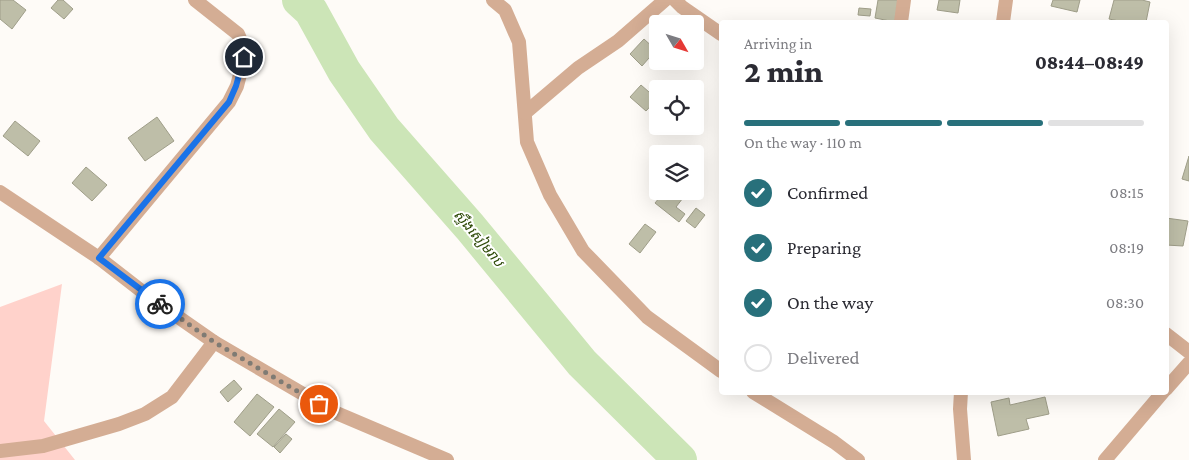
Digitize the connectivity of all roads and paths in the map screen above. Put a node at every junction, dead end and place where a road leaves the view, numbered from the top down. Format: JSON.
{"nodes":[{"id":1,"x":195,"y":0,"type":"edge"},
{"id":2,"x":493,"y":0,"type":"edge"},
{"id":3,"x":665,"y":0,"type":"edge"},
{"id":4,"x":675,"y":0,"type":"edge"},
{"id":5,"x":904,"y":0,"type":"edge"},
{"id":6,"x":1006,"y":0,"type":"edge"},
{"id":7,"x":901,"y":20,"type":"edge"},
{"id":8,"x":1003,"y":20,"type":"edge"},
{"id":9,"x":719,"y":33,"type":"edge"},
{"id":10,"x":525,"y":114,"type":"junction"},
{"id":11,"x":0,"y":192,"type":"edge"},
{"id":12,"x":99,"y":258,"type":"junction"},
{"id":13,"x":1169,"y":336,"type":"edge"},
{"id":14,"x":214,"y":342,"type":"junction"},
{"id":15,"x":1189,"y":352,"type":"edge"},
{"id":16,"x":1189,"y":363,"type":"edge"},
{"id":17,"x":719,"y":371,"type":"edge"},
{"id":18,"x":1169,"y":386,"type":"edge"},
{"id":19,"x":758,"y":395,"type":"edge"},
{"id":20,"x":961,"y":395,"type":"edge"},
{"id":21,"x":1160,"y":395,"type":"edge"},
{"id":22,"x":0,"y":451,"type":"edge"},
{"id":23,"x":447,"y":460,"type":"edge"},
{"id":24,"x":858,"y":460,"type":"edge"},
{"id":25,"x":964,"y":460,"type":"edge"},
{"id":26,"x":1105,"y":460,"type":"edge"}],
"edges":[{"from":1,"to":12,"type":"street"},
{"from":2,"to":10,"type":"street"},
{"from":3,"to":10,"type":"street"},
{"from":4,"to":9,"type":"street"},
{"from":5,"to":7,"type":"street"},
{"from":6,"to":8,"type":"street"},
{"from":10,"to":17,"type":"street"},
{"from":11,"to":12,"type":"street"},
{"from":12,"to":14,"type":"street"},
{"from":13,"to":15,"type":"street"},
{"from":14,"to":22,"type":"street"},
{"from":14,"to":23,"type":"street"},
{"from":16,"to":18,"type":"street"},
{"from":19,"to":24,"type":"street"},
{"from":20,"to":25,"type":"street"},
{"from":21,"to":26,"type":"street"}]}
